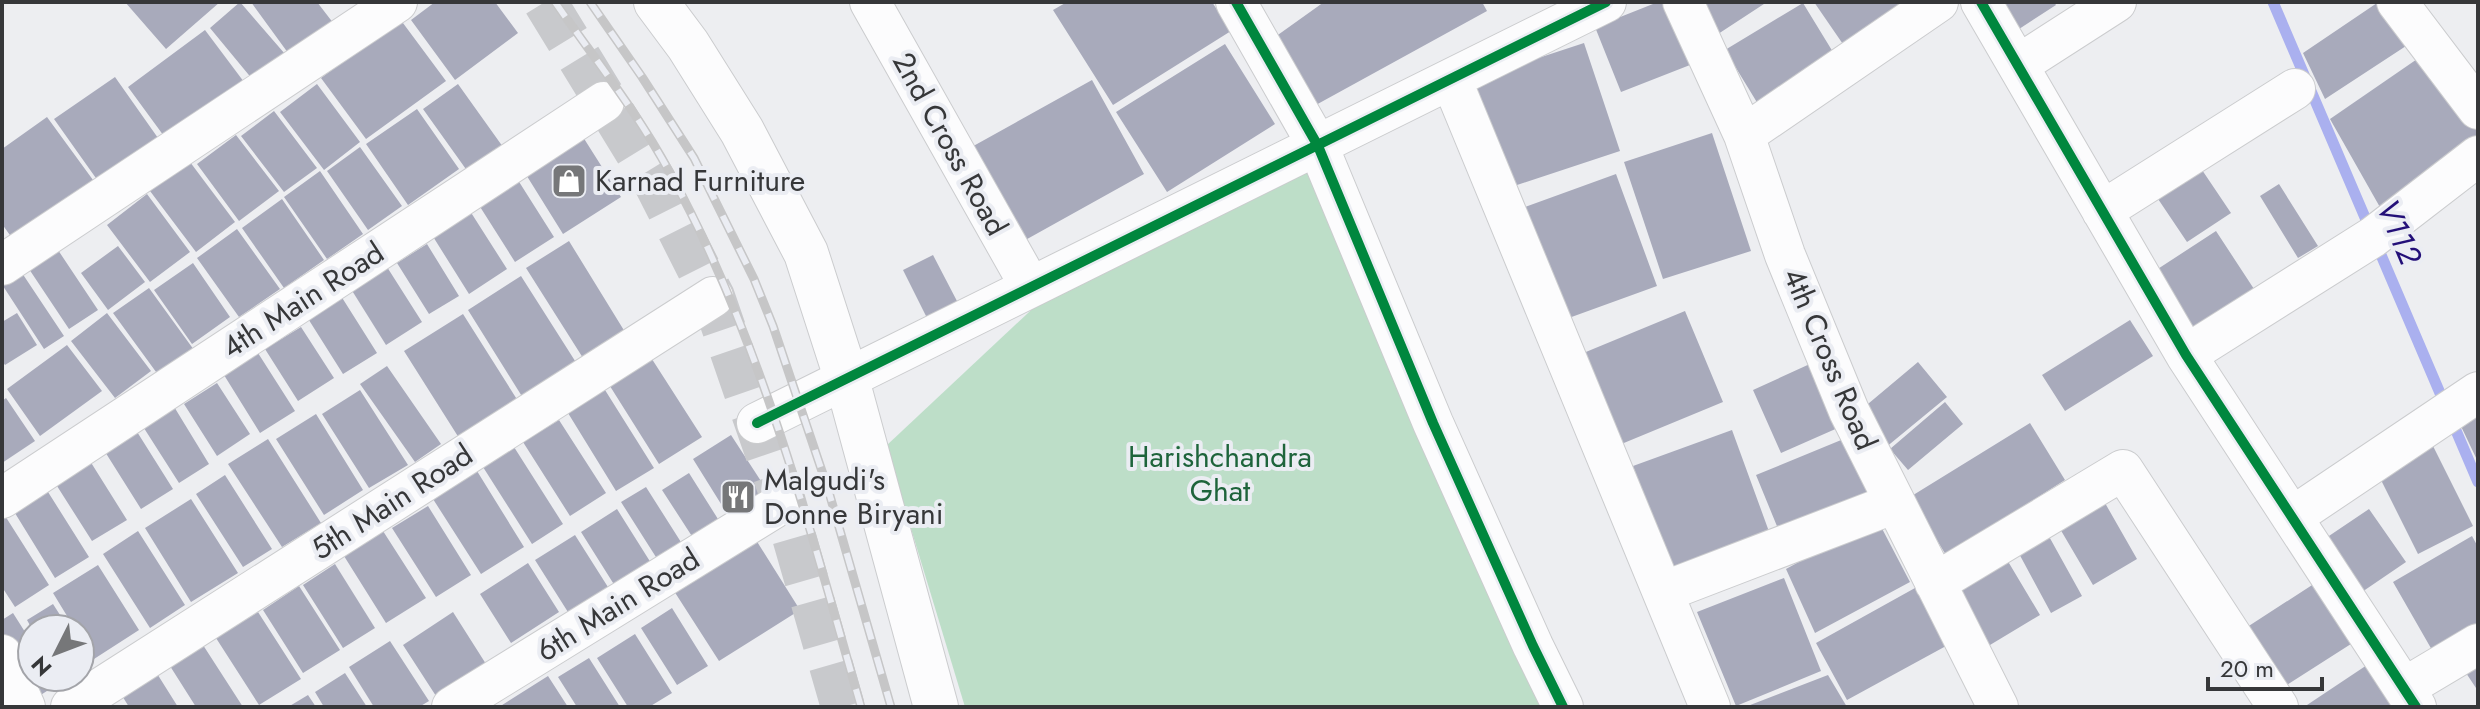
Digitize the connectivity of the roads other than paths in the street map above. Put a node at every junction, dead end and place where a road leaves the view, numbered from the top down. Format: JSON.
{"nodes":[{"id":1,"x":397,"y":2,"type":"edge"},
{"id":2,"x":656,"y":2,"type":"edge"},
{"id":3,"x":870,"y":2,"type":"edge"},
{"id":4,"x":1236,"y":2,"type":"edge"},
{"id":5,"x":1606,"y":2,"type":"edge"},
{"id":6,"x":1683,"y":2,"type":"edge"},
{"id":7,"x":1938,"y":2,"type":"edge"},
{"id":8,"x":1981,"y":2,"type":"edge"},
{"id":9,"x":2116,"y":2,"type":"edge"},
{"id":10,"x":2397,"y":2,"type":"edge"},
{"id":11,"x":2018,"y":65,"type":"junction"},
{"id":12,"x":1451,"y":79,"type":"junction"},
{"id":13,"x":2295,"y":89,"type":"dead end"},
{"id":14,"x":604,"y":102,"type":"dead end"},
{"id":15,"x":2478,"y":109,"type":"edge"},
{"id":16,"x":1744,"y":135,"type":"junction"},
{"id":17,"x":1318,"y":146,"type":"junction"},
{"id":18,"x":2478,"y":156,"type":"edge"},
{"id":19,"x":2102,"y":211,"type":"junction"},
{"id":20,"x":4,"y":259,"type":"edge"},
{"id":21,"x":1030,"y":286,"type":"junction"},
{"id":22,"x":713,"y":297,"type":"dead end"},
{"id":23,"x":2186,"y":355,"type":"junction"},
{"id":24,"x":847,"y":380,"type":"junction"},
{"id":25,"x":2458,"y":405,"type":"edge"},
{"id":26,"x":757,"y":423,"type":"dead end"},
{"id":27,"x":2,"y":498,"type":"edge"},
{"id":28,"x":784,"y":502,"type":"dead end"},
{"id":29,"x":1895,"y":503,"type":"junction"},
{"id":30,"x":2292,"y":517,"type":"junction"},
{"id":31,"x":1935,"y":583,"type":"junction"},
{"id":32,"x":1663,"y":592,"type":"junction"},
{"id":33,"x":2478,"y":644,"type":"edge"},
{"id":34,"x":2,"y":655,"type":"edge"},
{"id":35,"x":2410,"y":698,"type":"edge"},
{"id":36,"x":25,"y":707,"type":"edge"},
{"id":37,"x":71,"y":707,"type":"edge"},
{"id":38,"x":452,"y":707,"type":"edge"},
{"id":39,"x":936,"y":707,"type":"edge"},
{"id":40,"x":1563,"y":707,"type":"edge"},
{"id":41,"x":1710,"y":707,"type":"edge"},
{"id":42,"x":1998,"y":707,"type":"edge"},
{"id":43,"x":2278,"y":707,"type":"edge"}],
"edges":[{"from":1,"to":20,"type":"street"},
{"from":2,"to":24,"type":"main road"},
{"from":3,"to":21,"type":"street","name":"2nd Cross Road"},
{"from":4,"to":17,"type":"street"},
{"from":5,"to":12,"type":"street"},
{"from":6,"to":16,"type":"street","name":"4th Cross Road"},
{"from":7,"to":16,"type":"street"},
{"from":8,"to":11,"type":"street"},
{"from":9,"to":11,"type":"street"},
{"from":10,"to":15,"type":"street"},
{"from":11,"to":19,"type":"street"},
{"from":12,"to":17,"type":"street"},
{"from":12,"to":32,"type":"street"},
{"from":13,"to":19,"type":"street"},
{"from":14,"to":27,"type":"street","name":"4th Main Road"},
{"from":16,"to":29,"type":"street","name":"4th Cross Road"},
{"from":17,"to":21,"type":"street"},
{"from":17,"to":40,"type":"street"},
{"from":18,"to":23,"type":"street"},
{"from":19,"to":23,"type":"street"},
{"from":21,"to":24,"type":"street"},
{"from":22,"to":37,"type":"street","name":"5th Main Road"},
{"from":23,"to":30,"type":"street"},
{"from":24,"to":26,"type":"street"},
{"from":24,"to":39,"type":"main road"},
{"from":25,"to":30,"type":"street"},
{"from":28,"to":38,"type":"street","name":"6th Main Road"},
{"from":29,"to":31,"type":"street","name":"4th Cross Road"},
{"from":29,"to":32,"type":"street"},
{"from":30,"to":35,"type":"street"},
{"from":31,"to":42,"type":"street","name":"4th Cross Road"},
{"from":31,"to":43,"type":"street"},
{"from":32,"to":41,"type":"street"},
{"from":33,"to":35,"type":"street"},
{"from":34,"to":36,"type":"street"}]}
